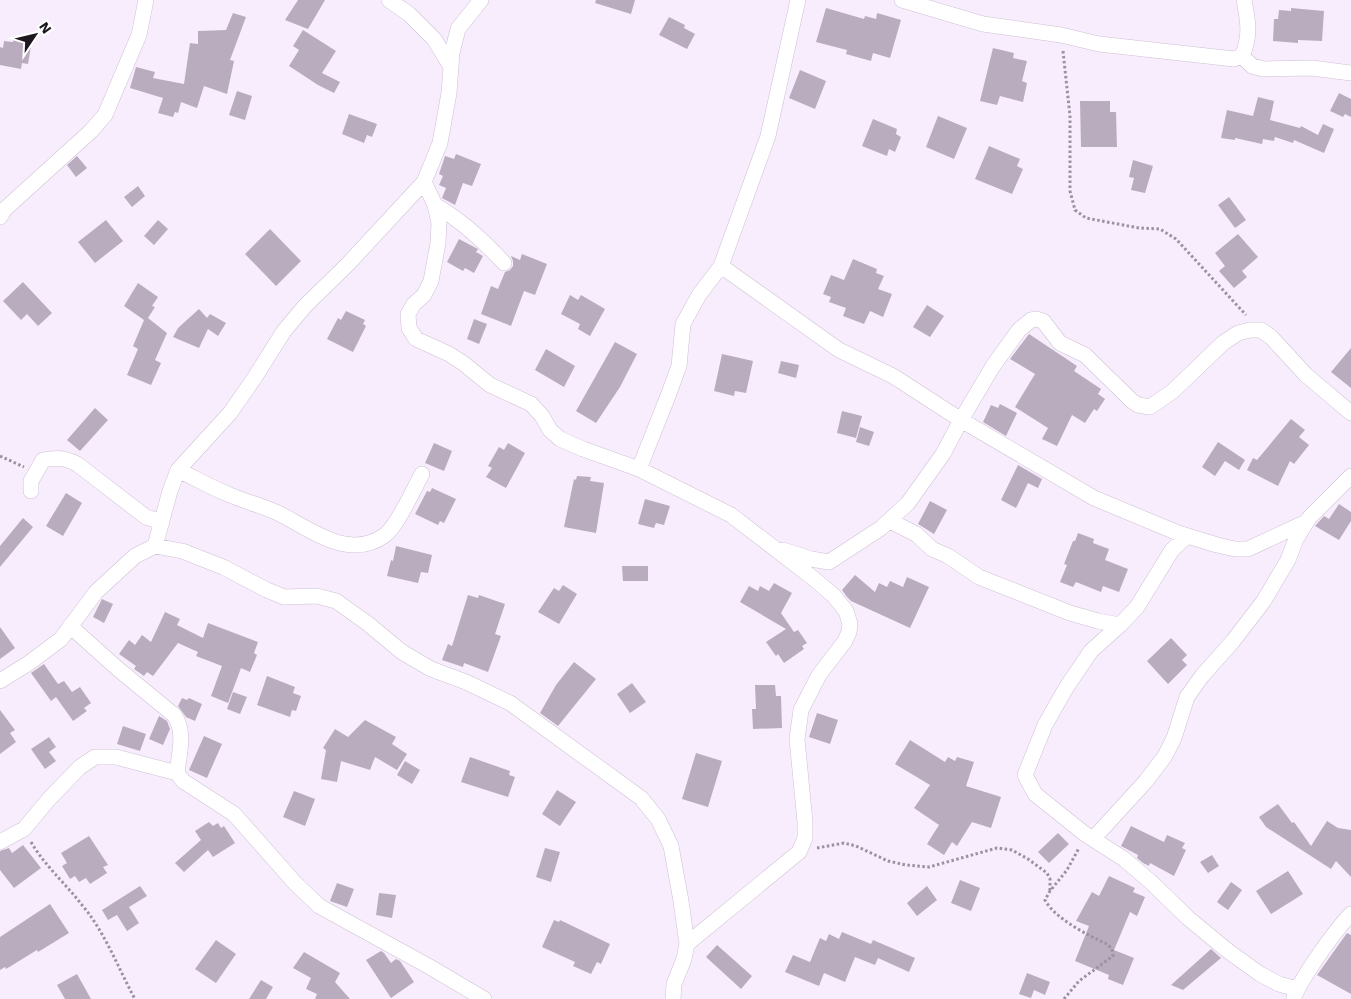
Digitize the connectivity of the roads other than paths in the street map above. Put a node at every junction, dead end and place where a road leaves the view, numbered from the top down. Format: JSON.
{"nodes":[{"id":1,"x":146,"y":0,"type":"edge"},
{"id":2,"x":389,"y":0,"type":"edge"},
{"id":3,"x":481,"y":0,"type":"edge"},
{"id":4,"x":798,"y":0,"type":"edge"},
{"id":5,"x":902,"y":0,"type":"edge"},
{"id":6,"x":1244,"y":0,"type":"edge"},
{"id":7,"x":1242,"y":56,"type":"junction"},
{"id":8,"x":450,"y":65,"type":"junction"},
{"id":9,"x":1351,"y":72,"type":"edge"},
{"id":10,"x":424,"y":182,"type":"junction"},
{"id":11,"x":435,"y":205,"type":"junction"},
{"id":12,"x":0,"y":217,"type":"edge"},
{"id":13,"x":504,"y":263,"type":"dead end"},
{"id":14,"x":721,"y":266,"type":"junction"},
{"id":15,"x":1351,"y":413,"type":"edge"},
{"id":16,"x":961,"y":420,"type":"junction"},
{"id":17,"x":639,"y":469,"type":"junction"},
{"id":18,"x":178,"y":470,"type":"junction"},
{"id":19,"x":422,"y":474,"type":"dead end"},
{"id":20,"x":1351,"y":476,"type":"edge"},
{"id":21,"x":31,"y":491,"type":"dead end"},
{"id":22,"x":890,"y":521,"type":"junction"},
{"id":23,"x":162,"y":522,"type":"junction"},
{"id":24,"x":1306,"y":522,"type":"junction"},
{"id":25,"x":1187,"y":536,"type":"junction"},
{"id":26,"x":155,"y":546,"type":"junction"},
{"id":27,"x":772,"y":547,"type":"junction"},
{"id":28,"x":1120,"y":625,"type":"junction"},
{"id":29,"x":70,"y":626,"type":"junction"},
{"id":30,"x":0,"y":681,"type":"edge"},
{"id":31,"x":177,"y":773,"type":"junction"},
{"id":32,"x":1089,"y":836,"type":"junction"},
{"id":33,"x":0,"y":842,"type":"edge"},
{"id":34,"x":1351,"y":914,"type":"edge"},
{"id":35,"x":687,"y":944,"type":"junction"},
{"id":36,"x":1296,"y":994,"type":"edge"},
{"id":37,"x":484,"y":999,"type":"edge"},
{"id":38,"x":673,"y":999,"type":"edge"}],
"edges":[{"from":1,"to":12,"type":"street"},
{"from":2,"to":8,"type":"street"},
{"from":3,"to":8,"type":"street"},
{"from":4,"to":14,"type":"street"},
{"from":5,"to":7,"type":"street"},
{"from":6,"to":7,"type":"street"},
{"from":7,"to":9,"type":"street"},
{"from":8,"to":10,"type":"street"},
{"from":10,"to":11,"type":"street"},
{"from":10,"to":18,"type":"street"},
{"from":11,"to":13,"type":"street"},
{"from":11,"to":17,"type":"street"},
{"from":14,"to":16,"type":"street"},
{"from":14,"to":17,"type":"street"},
{"from":15,"to":16,"type":"street"},
{"from":16,"to":22,"type":"street"},
{"from":16,"to":25,"type":"street"},
{"from":17,"to":27,"type":"street"},
{"from":18,"to":19,"type":"street"},
{"from":18,"to":23,"type":"street"},
{"from":20,"to":24,"type":"street"},
{"from":21,"to":23,"type":"street"},
{"from":22,"to":27,"type":"street"},
{"from":22,"to":28,"type":"street"},
{"from":23,"to":26,"type":"street"},
{"from":24,"to":25,"type":"street"},
{"from":24,"to":32,"type":"street"},
{"from":25,"to":28,"type":"street"},
{"from":26,"to":29,"type":"street"},
{"from":26,"to":35,"type":"street"},
{"from":27,"to":35,"type":"street"},
{"from":28,"to":32,"type":"street"},
{"from":29,"to":30,"type":"street"},
{"from":29,"to":31,"type":"street"},
{"from":31,"to":33,"type":"street"},
{"from":31,"to":37,"type":"street"},
{"from":32,"to":36,"type":"street"},
{"from":34,"to":36,"type":"street"},
{"from":35,"to":38,"type":"street"}]}
